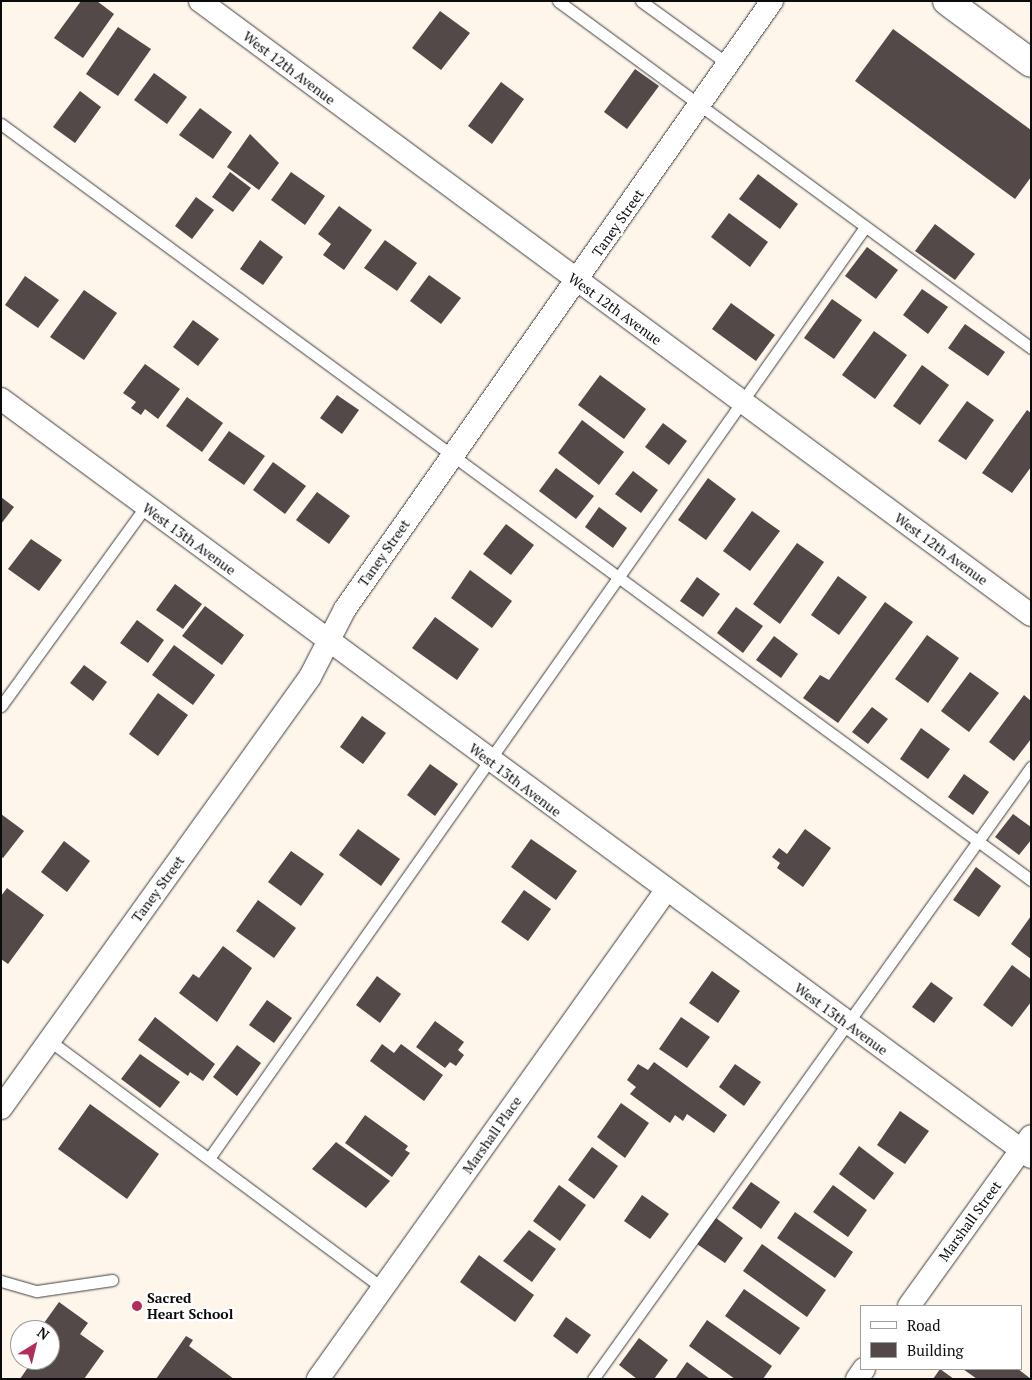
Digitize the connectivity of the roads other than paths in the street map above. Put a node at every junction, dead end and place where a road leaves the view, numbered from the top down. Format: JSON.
{"nodes":[{"id":1,"x":200,"y":1,"type":"edge"},
{"id":2,"x":558,"y":1,"type":"edge"},
{"id":3,"x":641,"y":1,"type":"edge"},
{"id":4,"x":772,"y":1,"type":"edge"},
{"id":5,"x":947,"y":1,"type":"edge"},
{"id":6,"x":1031,"y":63,"type":"edge"},
{"id":7,"x":728,"y":64,"type":"junction"},
{"id":8,"x":700,"y":106,"type":"junction"},
{"id":9,"x":1,"y":124,"type":"edge"},
{"id":10,"x":865,"y":227,"type":"junction"},
{"id":11,"x":577,"y":281,"type":"junction"},
{"id":12,"x":1031,"y":348,"type":"edge"},
{"id":13,"x":1,"y":399,"type":"edge"},
{"id":14,"x":741,"y":402,"type":"junction"},
{"id":15,"x":455,"y":454,"type":"junction"},
{"id":16,"x":146,"y":506,"type":"junction"},
{"id":17,"x":618,"y":574,"type":"junction"},
{"id":18,"x":1031,"y":615,"type":"edge"},
{"id":19,"x":328,"y":641,"type":"junction"},
{"id":20,"x":1,"y":706,"type":"edge"},
{"id":21,"x":487,"y":759,"type":"junction"},
{"id":22,"x":1031,"y":767,"type":"edge"},
{"id":23,"x":977,"y":841,"type":"junction"},
{"id":24,"x":1031,"y":880,"type":"edge"},
{"id":25,"x":665,"y":892,"type":"junction"},
{"id":26,"x":847,"y":1024,"type":"junction"},
{"id":27,"x":50,"y":1041,"type":"junction"},
{"id":28,"x":1,"y":1108,"type":"edge"},
{"id":29,"x":1027,"y":1148,"type":"edge"},
{"id":30,"x":210,"y":1157,"type":"junction"},
{"id":31,"x":112,"y":1280,"type":"dead end"},
{"id":32,"x":1,"y":1281,"type":"edge"},
{"id":33,"x":383,"y":1288,"type":"junction"},
{"id":34,"x":910,"y":1305,"type":"edge"},
{"id":35,"x":318,"y":1379,"type":"edge"},
{"id":36,"x":593,"y":1379,"type":"edge"}],
"edges":[{"from":1,"to":11,"type":"street","name":"West 12th Avenue"},
{"from":2,"to":8,"type":"lane"},
{"from":3,"to":7,"type":"lane"},
{"from":4,"to":7,"type":"street","name":"Taney Street"},
{"from":5,"to":6,"type":"street"},
{"from":7,"to":8,"type":"street","name":"Taney Street"},
{"from":8,"to":10,"type":"lane"},
{"from":8,"to":11,"type":"street","name":"Taney Street"},
{"from":9,"to":15,"type":"lane"},
{"from":10,"to":12,"type":"lane"},
{"from":10,"to":14,"type":"lane"},
{"from":11,"to":14,"type":"street","name":"West 12th Avenue"},
{"from":11,"to":15,"type":"street","name":"Taney Street"},
{"from":13,"to":16,"type":"street","name":"West 13th Avenue"},
{"from":14,"to":17,"type":"lane"},
{"from":14,"to":18,"type":"street","name":"West 12th Avenue"},
{"from":15,"to":17,"type":"lane"},
{"from":15,"to":19,"type":"street","name":"Taney Street"},
{"from":16,"to":19,"type":"street","name":"West 13th Avenue"},
{"from":16,"to":20,"type":"lane"},
{"from":17,"to":21,"type":"lane"},
{"from":17,"to":23,"type":"lane"},
{"from":19,"to":21,"type":"street","name":"West 13th Avenue"},
{"from":19,"to":27,"type":"street","name":"Taney Street"},
{"from":21,"to":25,"type":"street","name":"West 13th Avenue"},
{"from":21,"to":30,"type":"lane"},
{"from":22,"to":23,"type":"lane"},
{"from":23,"to":24,"type":"lane"},
{"from":23,"to":26,"type":"lane"},
{"from":25,"to":26,"type":"street","name":"West 13th Avenue"},
{"from":25,"to":33,"type":"street","name":"Marshall Place"},
{"from":26,"to":29,"type":"street","name":"West 13th Avenue"},
{"from":26,"to":36,"type":"lane"},
{"from":27,"to":28,"type":"street","name":"Taney Street"},
{"from":27,"to":30,"type":"lane"},
{"from":29,"to":34,"type":"street","name":"Marshall Street"},
{"from":30,"to":33,"type":"lane"},
{"from":31,"to":32,"type":"lane"},
{"from":33,"to":35,"type":"street","name":"Marshall Place"}]}
